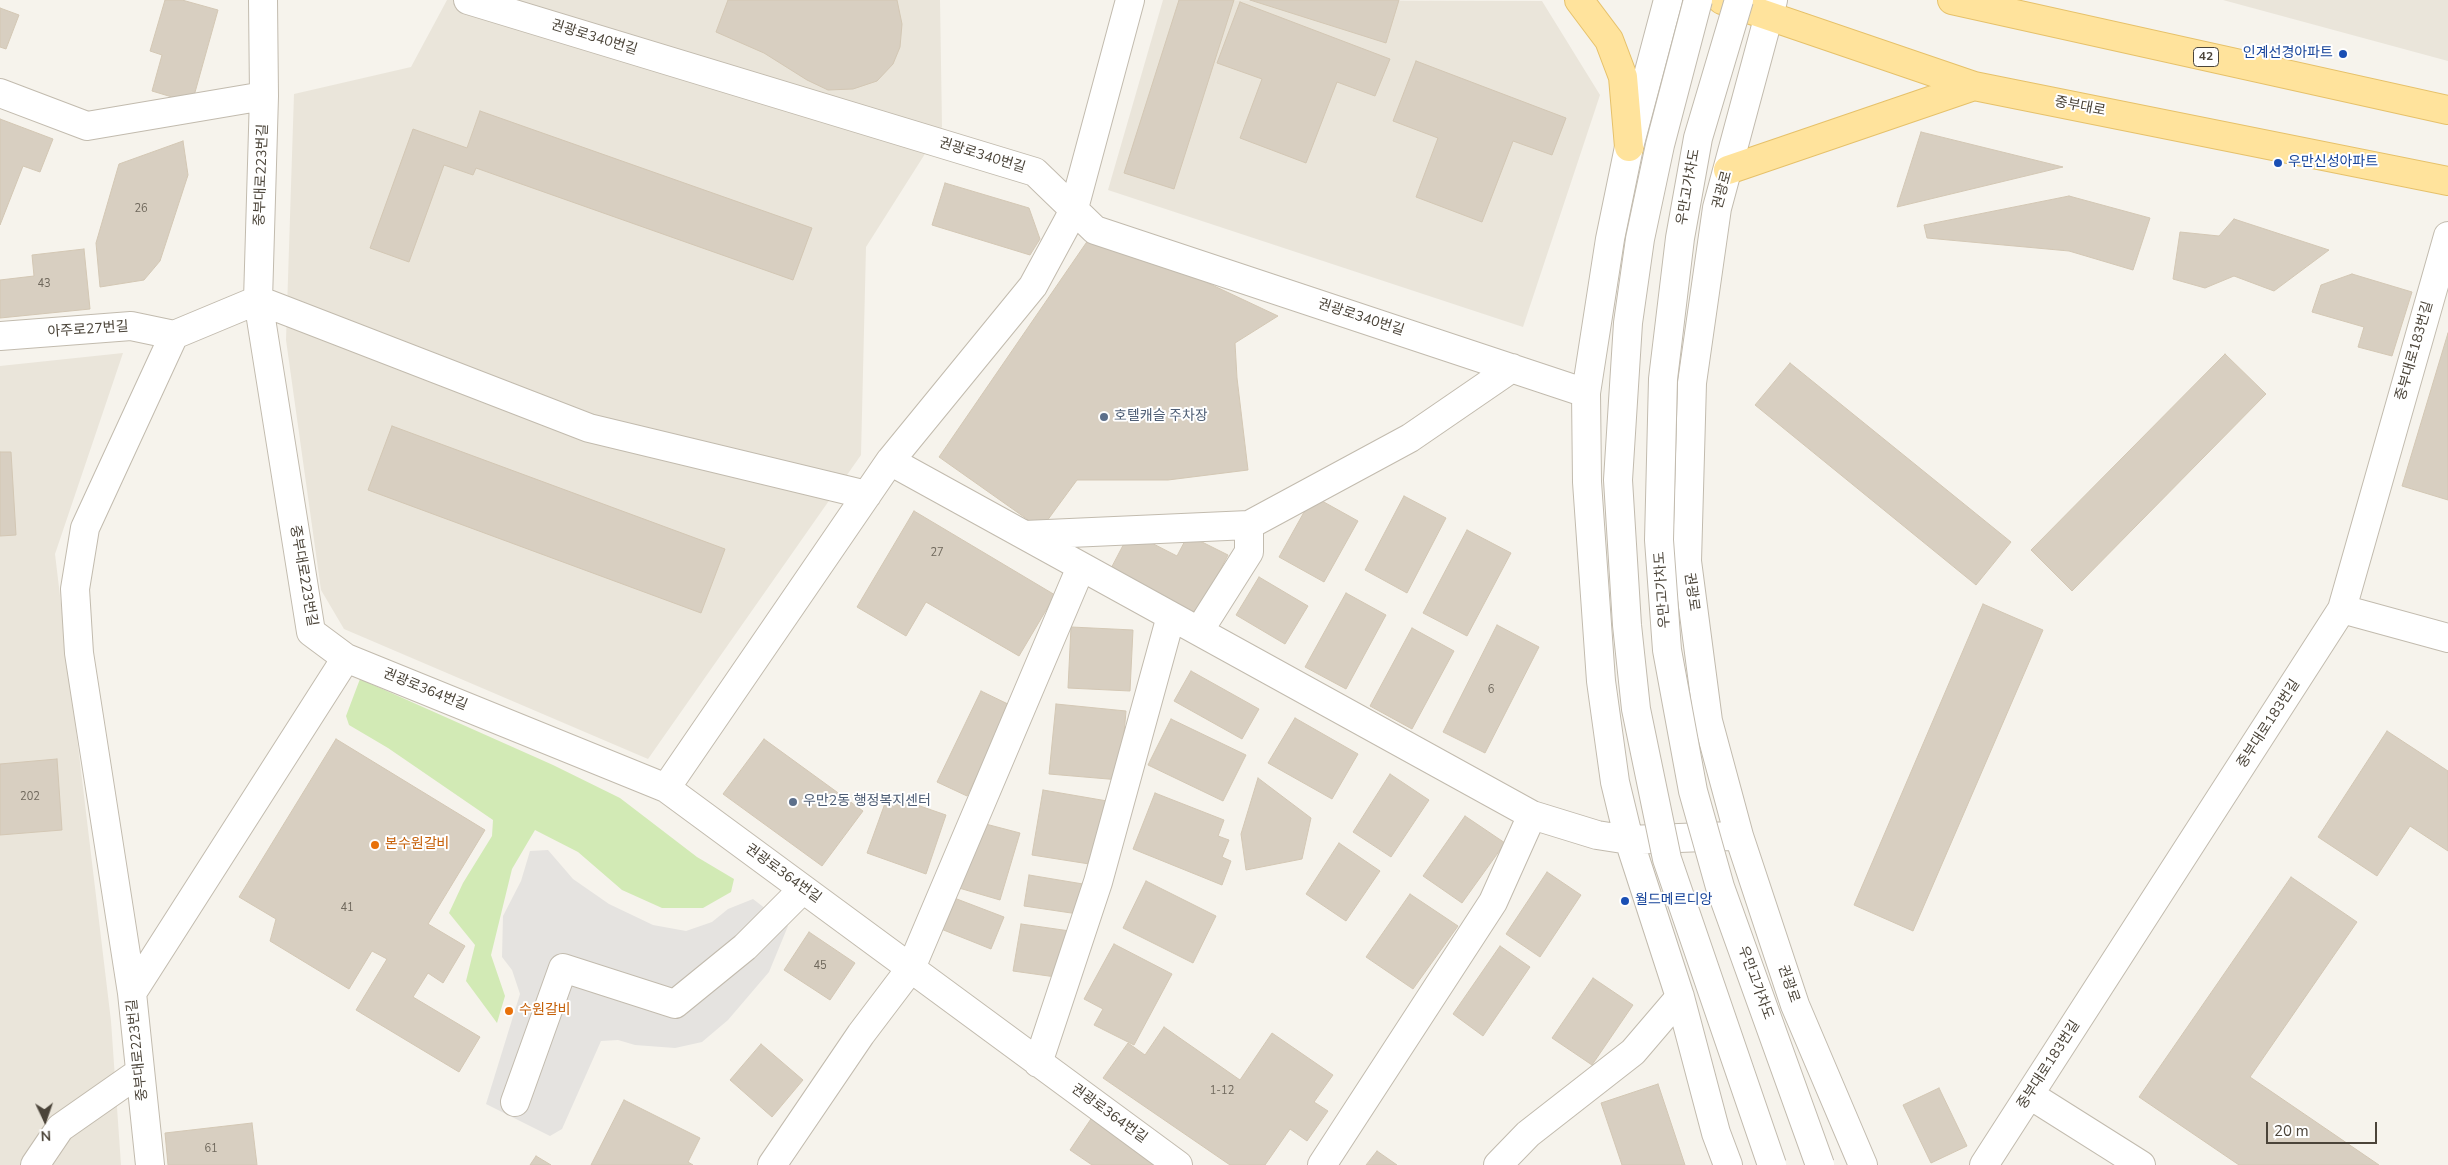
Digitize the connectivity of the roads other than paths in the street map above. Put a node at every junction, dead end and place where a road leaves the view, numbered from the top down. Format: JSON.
{"nodes":[{"id":1,"x":263,"y":0,"type":"edge"},
{"id":2,"x":468,"y":0,"type":"edge"},
{"id":3,"x":1130,"y":0,"type":"edge"},
{"id":4,"x":1579,"y":0,"type":"edge"},
{"id":5,"x":1668,"y":0,"type":"edge"},
{"id":6,"x":1698,"y":0,"type":"edge"},
{"id":7,"x":1722,"y":0,"type":"edge"},
{"id":8,"x":1739,"y":0,"type":"edge"},
{"id":9,"x":1959,"y":1,"type":"edge"},
{"id":10,"x":1771,"y":8,"type":"edge"},
{"id":11,"x":1974,"y":86,"type":"junction"},
{"id":12,"x":0,"y":93,"type":"edge"},
{"id":13,"x":264,"y":96,"type":"junction"},
{"id":14,"x":2448,"y":110,"type":"edge"},
{"id":15,"x":1629,"y":147,"type":"junction"},
{"id":16,"x":1728,"y":170,"type":"junction"},
{"id":17,"x":2448,"y":181,"type":"edge"},
{"id":18,"x":1073,"y":212,"type":"junction"},
{"id":19,"x":2448,"y":236,"type":"edge"},
{"id":20,"x":258,"y":300,"type":"junction"},
{"id":21,"x":174,"y":335,"type":"junction"},
{"id":22,"x":0,"y":336,"type":"edge"},
{"id":23,"x":1512,"y":368,"type":"junction"},
{"id":24,"x":1586,"y":393,"type":"junction"},
{"id":25,"x":890,"y":461,"type":"junction"},
{"id":26,"x":867,"y":496,"type":"junction"},
{"id":27,"x":1249,"y":525,"type":"junction"},
{"id":28,"x":1025,"y":535,"type":"junction"},
{"id":29,"x":1081,"y":567,"type":"junction"},
{"id":30,"x":2342,"y":609,"type":"junction"},
{"id":31,"x":1171,"y":616,"type":"junction"},
{"id":32,"x":1199,"y":631,"type":"junction"},
{"id":33,"x":2448,"y":638,"type":"edge"},
{"id":34,"x":346,"y":658,"type":"junction"},
{"id":35,"x":666,"y":788,"type":"junction"},
{"id":36,"x":1532,"y":815,"type":"junction"},
{"id":37,"x":1738,"y":836,"type":"junction"},
{"id":38,"x":1629,"y":840,"type":"junction"},
{"id":39,"x":803,"y":889,"type":"junction"},
{"id":40,"x":911,"y":968,"type":"junction"},
{"id":41,"x":132,"y":993,"type":"junction"},
{"id":42,"x":1680,"y":997,"type":"junction"},
{"id":43,"x":1038,"y":1063,"type":"junction"},
{"id":44,"x":140,"y":1072,"type":"junction"},
{"id":45,"x":2030,"y":1095,"type":"junction"},
{"id":46,"x":515,"y":1102,"type":"dead end"},
{"id":47,"x":35,"y":1165,"type":"edge"},
{"id":48,"x":150,"y":1165,"type":"edge"},
{"id":49,"x":772,"y":1165,"type":"edge"},
{"id":50,"x":1178,"y":1165,"type":"edge"},
{"id":51,"x":1322,"y":1165,"type":"edge"},
{"id":52,"x":1498,"y":1165,"type":"edge"},
{"id":53,"x":1728,"y":1165,"type":"edge"},
{"id":54,"x":1772,"y":1165,"type":"edge"},
{"id":55,"x":1820,"y":1165,"type":"edge"},
{"id":56,"x":1863,"y":1165,"type":"edge"},
{"id":57,"x":1984,"y":1165,"type":"edge"},
{"id":58,"x":2141,"y":1165,"type":"edge"}],
"edges":[{"from":1,"to":13,"type":"street","name":"중부대로223번길"},
{"from":2,"to":18,"type":"street","name":"권광로340번길"},
{"from":3,"to":18,"type":"street"},
{"from":4,"to":15,"type":"main road"},
{"from":5,"to":15,"type":"street"},
{"from":6,"to":54,"type":"street","bridge":true},
{"from":7,"to":10,"type":"main road","name":"중부대로"},
{"from":8,"to":55,"type":"street","name":"우만고가차도","bridge":true},
{"from":9,"to":14,"type":"main road","number":"42"},
{"from":10,"to":11,"type":"main road","name":"중부대로"},
{"from":10,"to":16,"type":"street","name":"권광로"},
{"from":11,"to":16,"type":"main road"},
{"from":11,"to":17,"type":"main road","name":"중부대로"},
{"from":12,"to":13,"type":"street"},
{"from":13,"to":20,"type":"street","name":"중부대로223번길"},
{"from":15,"to":24,"type":"street"},
{"from":16,"to":37,"type":"street","name":"권광로"},
{"from":18,"to":23,"type":"street","name":"권광로340번길"},
{"from":18,"to":25,"type":"street"},
{"from":19,"to":30,"type":"street","name":"중부대로183번길"},
{"from":20,"to":21,"type":"street"},
{"from":20,"to":26,"type":"street"},
{"from":20,"to":34,"type":"street","name":"중부대로223번길"},
{"from":21,"to":22,"type":"street","name":"아주로27번길"},
{"from":21,"to":41,"type":"street"},
{"from":23,"to":24,"type":"street","name":"권광로340번길"},
{"from":23,"to":27,"type":"street"},
{"from":24,"to":38,"type":"street"},
{"from":25,"to":26,"type":"street"},
{"from":25,"to":28,"type":"street"},
{"from":26,"to":35,"type":"street"},
{"from":27,"to":28,"type":"street"},
{"from":27,"to":32,"type":"street"},
{"from":28,"to":29,"type":"street"},
{"from":29,"to":31,"type":"street"},
{"from":29,"to":40,"type":"street"},
{"from":30,"to":33,"type":"street"},
{"from":30,"to":45,"type":"street","name":"중부대로183번길"},
{"from":31,"to":32,"type":"street"},
{"from":31,"to":43,"type":"street"},
{"from":32,"to":36,"type":"street"},
{"from":34,"to":35,"type":"street","name":"권광로364번길"},
{"from":34,"to":41,"type":"street","name":"중부대로223번길"},
{"from":35,"to":39,"type":"street","name":"권광로364번길"},
{"from":36,"to":38,"type":"street"},
{"from":36,"to":51,"type":"street"},
{"from":37,"to":38,"type":"street"},
{"from":37,"to":56,"type":"street","name":"권광로"},
{"from":38,"to":42,"type":"street"},
{"from":39,"to":40,"type":"street","name":"권광로364번길"},
{"from":39,"to":46,"type":"street"},
{"from":40,"to":43,"type":"street","name":"권광로364번길"},
{"from":40,"to":49,"type":"street"},
{"from":41,"to":44,"type":"street","name":"중부대로223번길"},
{"from":42,"to":52,"type":"street"},
{"from":42,"to":53,"type":"street"},
{"from":43,"to":50,"type":"street","name":"권광로364번길"},
{"from":44,"to":47,"type":"street"},
{"from":44,"to":48,"type":"street","name":"중부대로223번길"},
{"from":45,"to":57,"type":"street","name":"중부대로183번길"},
{"from":45,"to":58,"type":"street"}]}
